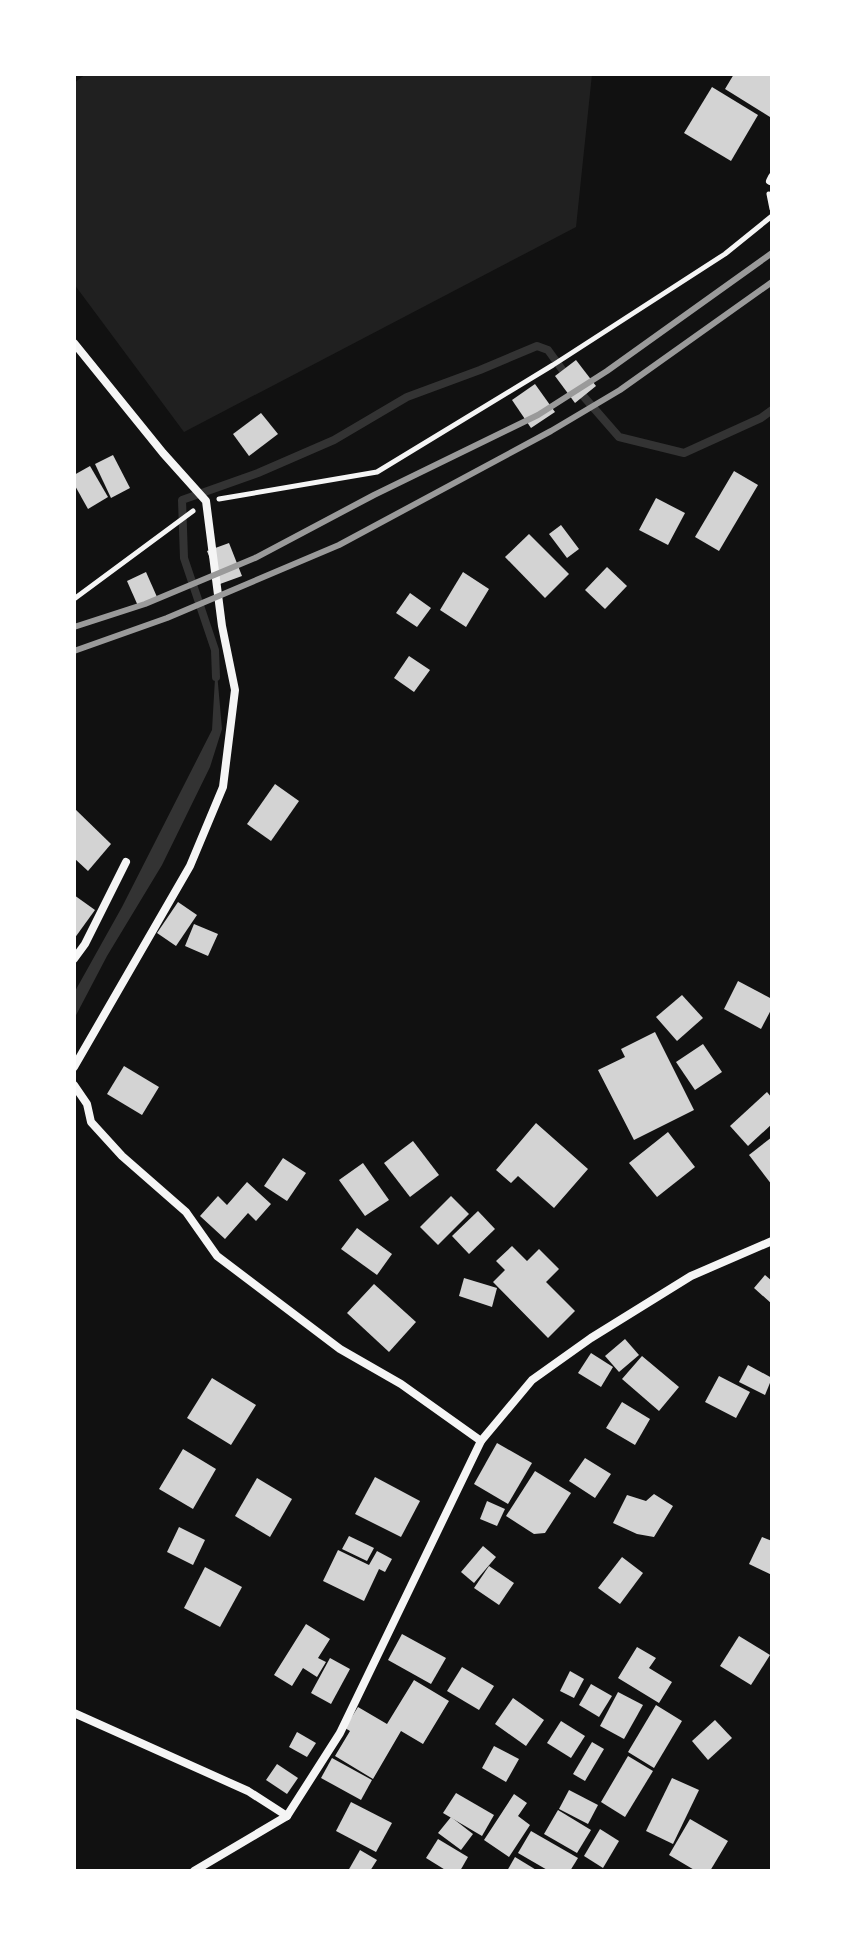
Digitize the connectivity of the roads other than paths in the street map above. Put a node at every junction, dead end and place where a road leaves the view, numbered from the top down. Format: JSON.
{"nodes":[{"id":1,"x":74,"y":343,"type":"edge"},
{"id":2,"x":126,"y":862,"type":"dead end"},
{"id":3,"x":74,"y":959,"type":"edge"},
{"id":4,"x":74,"y":1067,"type":"edge"},
{"id":5,"x":74,"y":1085,"type":"edge"},
{"id":6,"x":772,"y":1241,"type":"edge"},
{"id":7,"x":481,"y":1441,"type":"junction"},
{"id":8,"x":74,"y":1713,"type":"edge"},
{"id":9,"x":287,"y":1816,"type":"junction"},
{"id":10,"x":194,"y":1871,"type":"edge"}],
"edges":[{"from":1,"to":4,"type":"street"},
{"from":2,"to":3,"type":"street"},
{"from":5,"to":7,"type":"street"},
{"from":6,"to":7,"type":"street"},
{"from":7,"to":9,"type":"street"},
{"from":8,"to":9,"type":"street"},
{"from":9,"to":10,"type":"street"}]}
